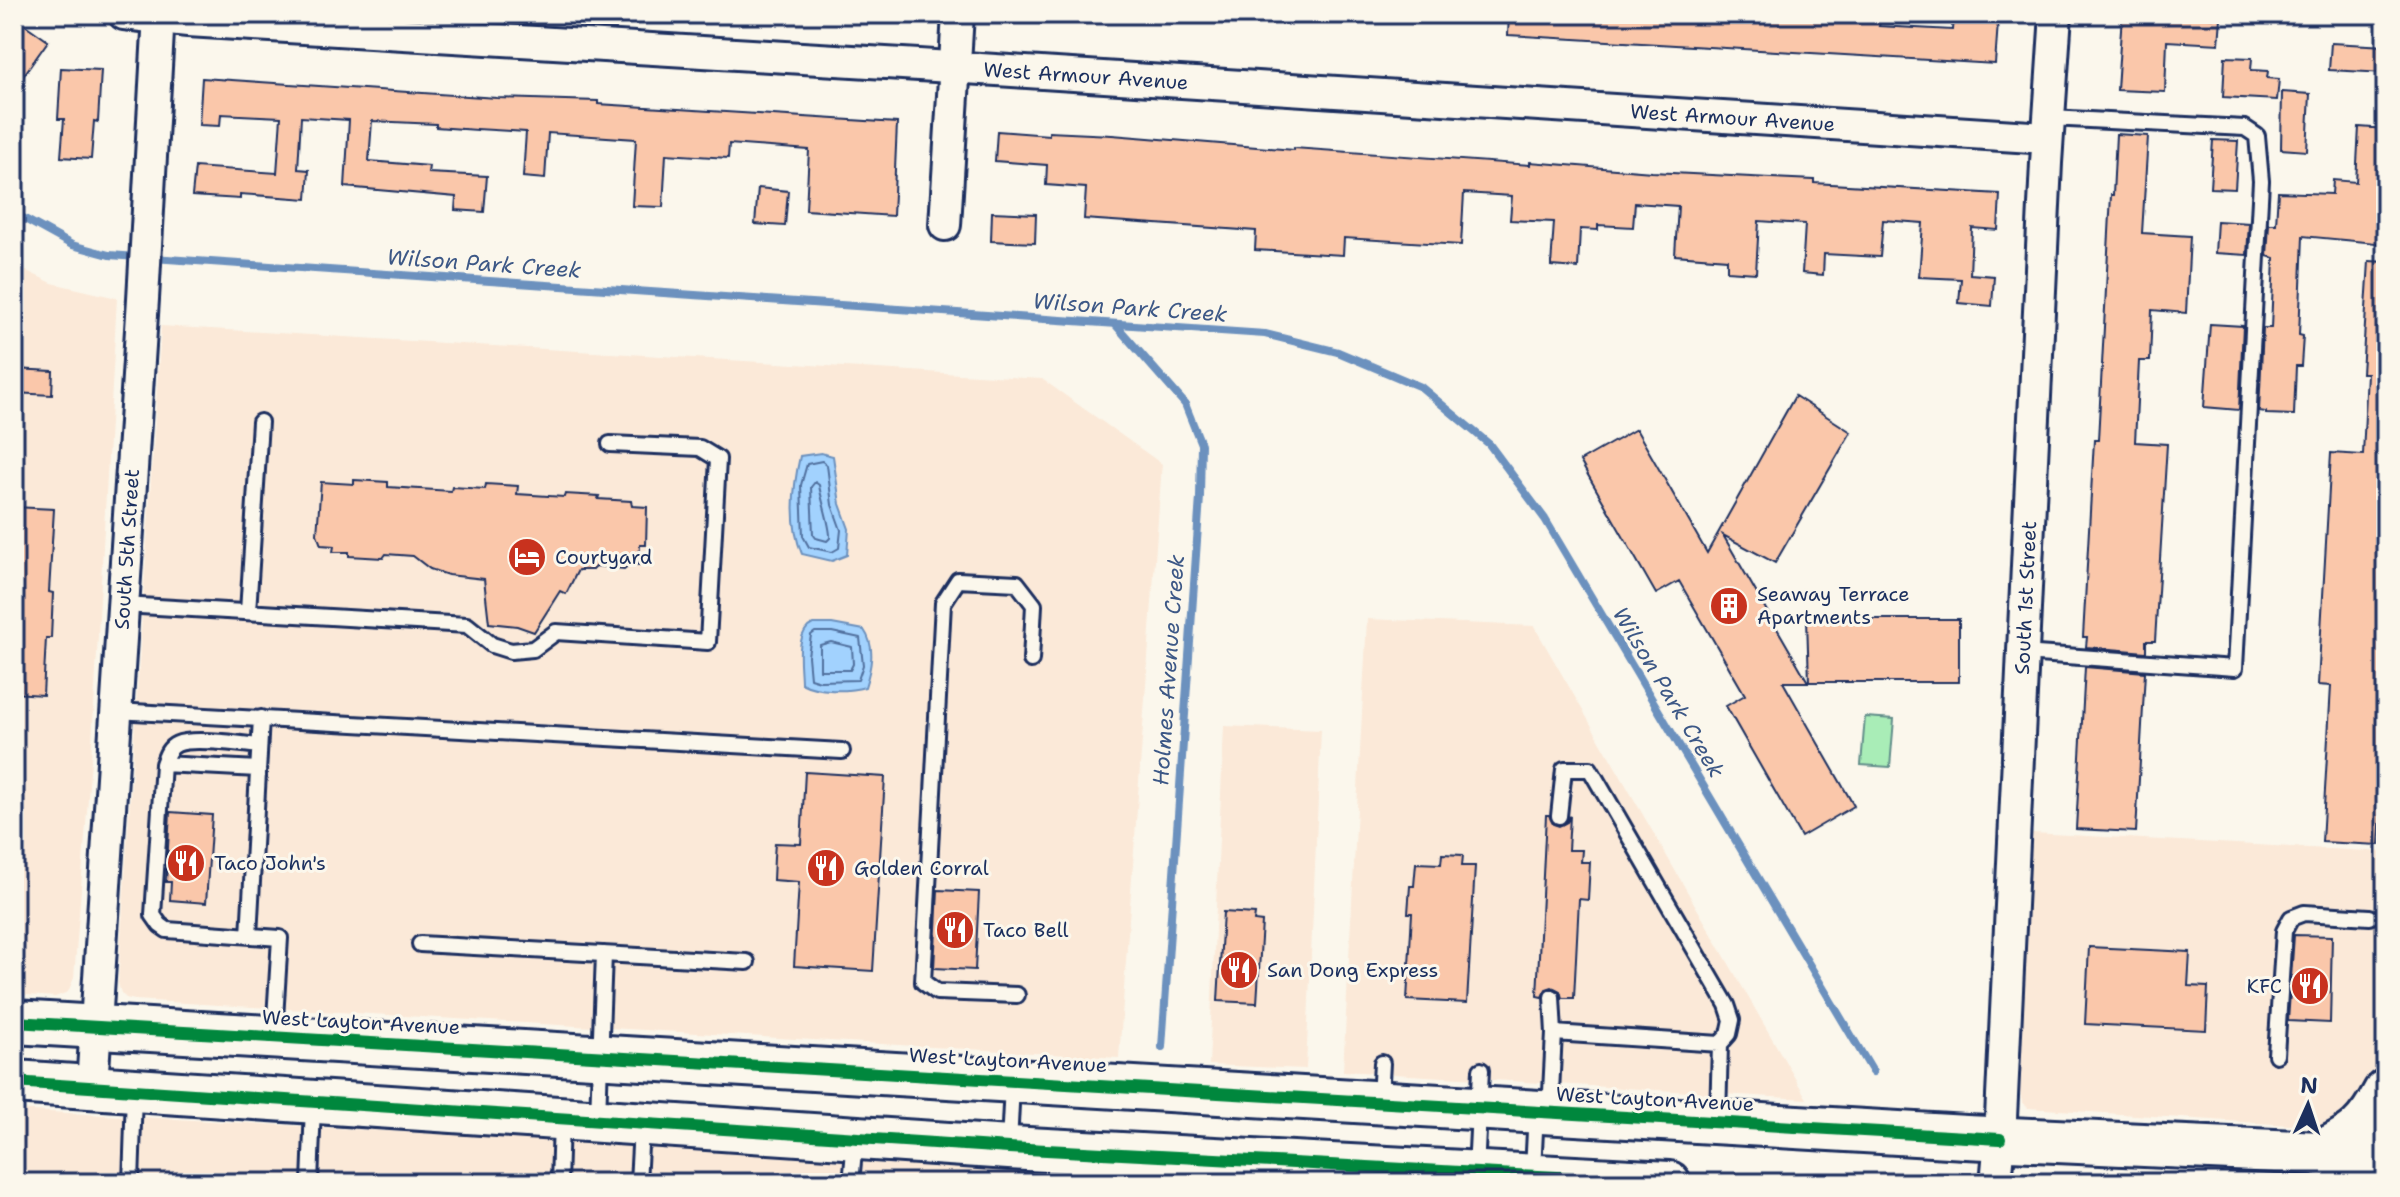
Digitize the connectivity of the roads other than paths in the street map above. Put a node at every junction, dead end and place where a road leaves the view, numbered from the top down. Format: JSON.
{"nodes":[{"id":1,"x":124,"y":14,"type":"edge"},
{"id":2,"x":958,"y":14,"type":"edge"},
{"id":3,"x":2056,"y":14,"type":"edge"},
{"id":4,"x":158,"y":16,"type":"edge"},
{"id":5,"x":955,"y":67,"type":"junction"},
{"id":6,"x":2049,"y":128,"type":"junction"},
{"id":7,"x":945,"y":225,"type":"dead end"},
{"id":8,"x":260,"y":422,"type":"dead end"},
{"id":9,"x":610,"y":444,"type":"dead end"},
{"id":10,"x":123,"y":605,"type":"junction"},
{"id":11,"x":248,"y":612,"type":"junction"},
{"id":12,"x":2022,"y":653,"type":"junction"},
{"id":13,"x":1031,"y":660,"type":"dead end"},
{"id":14,"x":116,"y":711,"type":"junction"},
{"id":15,"x":261,"y":718,"type":"junction"},
{"id":16,"x":259,"y":746,"type":"junction"},
{"id":17,"x":842,"y":751,"type":"dead end"},
{"id":18,"x":163,"y":764,"type":"junction"},
{"id":19,"x":258,"y":769,"type":"junction"},
{"id":20,"x":1559,"y":816,"type":"dead end"},
{"id":21,"x":2370,"y":917,"type":"dead end"},
{"id":22,"x":249,"y":936,"type":"junction"},
{"id":23,"x":420,"y":944,"type":"dead end"},
{"id":24,"x":604,"y":954,"type":"junction"},
{"id":25,"x":747,"y":962,"type":"dead end"},
{"id":26,"x":1017,"y":995,"type":"dead end"},
{"id":27,"x":1552,"y":997,"type":"dead end"},
{"id":28,"x":14,"y":1022,"type":"edge"},
{"id":29,"x":96,"y":1027,"type":"junction"},
{"id":30,"x":1554,"y":1033,"type":"junction"},
{"id":31,"x":274,"y":1037,"type":"junction"},
{"id":32,"x":1720,"y":1044,"type":"junction"},
{"id":33,"x":2276,"y":1055,"type":"dead end"},
{"id":34,"x":600,"y":1057,"type":"junction"},
{"id":35,"x":1013,"y":1081,"type":"junction"},
{"id":36,"x":14,"y":1082,"type":"edge"},
{"id":37,"x":92,"y":1086,"type":"junction"},
{"id":38,"x":134,"y":1088,"type":"junction"},
{"id":39,"x":1480,"y":1089,"type":"junction"},
{"id":40,"x":2386,"y":1092,"type":"edge"},
{"id":41,"x":313,"y":1102,"type":"junction"},
{"id":42,"x":1536,"y":1111,"type":"junction"},
{"id":43,"x":579,"y":1119,"type":"junction"},
{"id":44,"x":1718,"y":1122,"type":"junction"},
{"id":45,"x":641,"y":1124,"type":"junction"},
{"id":46,"x":856,"y":1138,"type":"junction"},
{"id":47,"x":2000,"y":1139,"type":"junction"},
{"id":48,"x":1009,"y":1148,"type":"junction"},
{"id":49,"x":2320,"y":1153,"type":"junction"},
{"id":50,"x":2386,"y":1156,"type":"edge"},
{"id":51,"x":1475,"y":1178,"type":"edge"},
{"id":52,"x":1533,"y":1179,"type":"edge"},
{"id":53,"x":131,"y":1183,"type":"edge"},
{"id":54,"x":310,"y":1183,"type":"edge"},
{"id":55,"x":559,"y":1183,"type":"edge"},
{"id":56,"x":638,"y":1183,"type":"edge"},
{"id":57,"x":851,"y":1183,"type":"edge"},
{"id":58,"x":1669,"y":1183,"type":"edge"},
{"id":59,"x":1996,"y":1183,"type":"edge"}],
"edges":[{"from":1,"to":4,"type":"street","name":"West Armour Avenue"},
{"from":2,"to":5,"type":"street"},
{"from":3,"to":6,"type":"street","name":"South 1st Street"},
{"from":4,"to":5,"type":"street","name":"West Armour Avenue"},
{"from":4,"to":10,"type":"street","name":"South 5th Street"},
{"from":5,"to":6,"type":"street","name":"West Armour Avenue"},
{"from":5,"to":7,"type":"street"},
{"from":6,"to":12,"type":"street","name":"South 1st Street"},
{"from":6,"to":12,"type":"lane"},
{"from":8,"to":11,"type":"lane"},
{"from":9,"to":11,"type":"lane"},
{"from":10,"to":11,"type":"lane"},
{"from":10,"to":14,"type":"street","name":"South 5th Street"},
{"from":12,"to":47,"type":"street","name":"South 1st Street"},
{"from":13,"to":26,"type":"lane"},
{"from":14,"to":15,"type":"lane"},
{"from":14,"to":29,"type":"street","name":"South 5th Street"},
{"from":15,"to":16,"type":"lane"},
{"from":15,"to":17,"type":"lane"},
{"from":16,"to":18,"type":"lane"},
{"from":16,"to":19,"type":"lane"},
{"from":18,"to":19,"type":"lane"},
{"from":18,"to":22,"type":"lane"},
{"from":19,"to":22,"type":"lane"},
{"from":20,"to":32,"type":"lane"},
{"from":21,"to":33,"type":"lane"},
{"from":22,"to":31,"type":"lane"},
{"from":23,"to":24,"type":"lane"},
{"from":24,"to":25,"type":"lane"},
{"from":24,"to":34,"type":"lane"},
{"from":27,"to":30,"type":"lane"},
{"from":28,"to":29,"type":"main road","name":"West Layton Avenue"},
{"from":29,"to":31,"type":"main road","name":"West Layton Avenue"},
{"from":29,"to":37,"type":"street","name":"South 5th Street"},
{"from":30,"to":32,"type":"lane"},
{"from":30,"to":42,"type":"lane"},
{"from":31,"to":34,"type":"main road","name":"West Layton Avenue"},
{"from":32,"to":44,"type":"lane"},
{"from":34,"to":35,"type":"main road","name":"West Layton Avenue"},
{"from":34,"to":43,"type":"lane"},
{"from":35,"to":39,"type":"main road","name":"West Layton Avenue"},
{"from":35,"to":48,"type":"lane"},
{"from":36,"to":37,"type":"main road"},
{"from":37,"to":38,"type":"main road"},
{"from":38,"to":41,"type":"main road"},
{"from":38,"to":53,"type":"lane"},
{"from":39,"to":42,"type":"main road","name":"West Layton Avenue"},
{"from":39,"to":51,"type":"lane"},
{"from":40,"to":49,"type":"main road"},
{"from":41,"to":43,"type":"main road"},
{"from":41,"to":54,"type":"lane"},
{"from":42,"to":44,"type":"main road","name":"West Layton Avenue"},
{"from":42,"to":52,"type":"lane"},
{"from":43,"to":45,"type":"main road"},
{"from":43,"to":55,"type":"lane"},
{"from":44,"to":47,"type":"main road","name":"West Layton Avenue"},
{"from":45,"to":46,"type":"main road"},
{"from":45,"to":56,"type":"lane"},
{"from":46,"to":48,"type":"main road"},
{"from":46,"to":57,"type":"lane"},
{"from":47,"to":49,"type":"main road","name":"West Layton Avenue"},
{"from":47,"to":59,"type":"street","name":"South 1st Street"},
{"from":48,"to":51,"type":"main road"},
{"from":49,"to":50,"type":"main road","name":"West Layton Avenue"},
{"from":51,"to":52,"type":"main road"},
{"from":52,"to":58,"type":"main road"}]}
